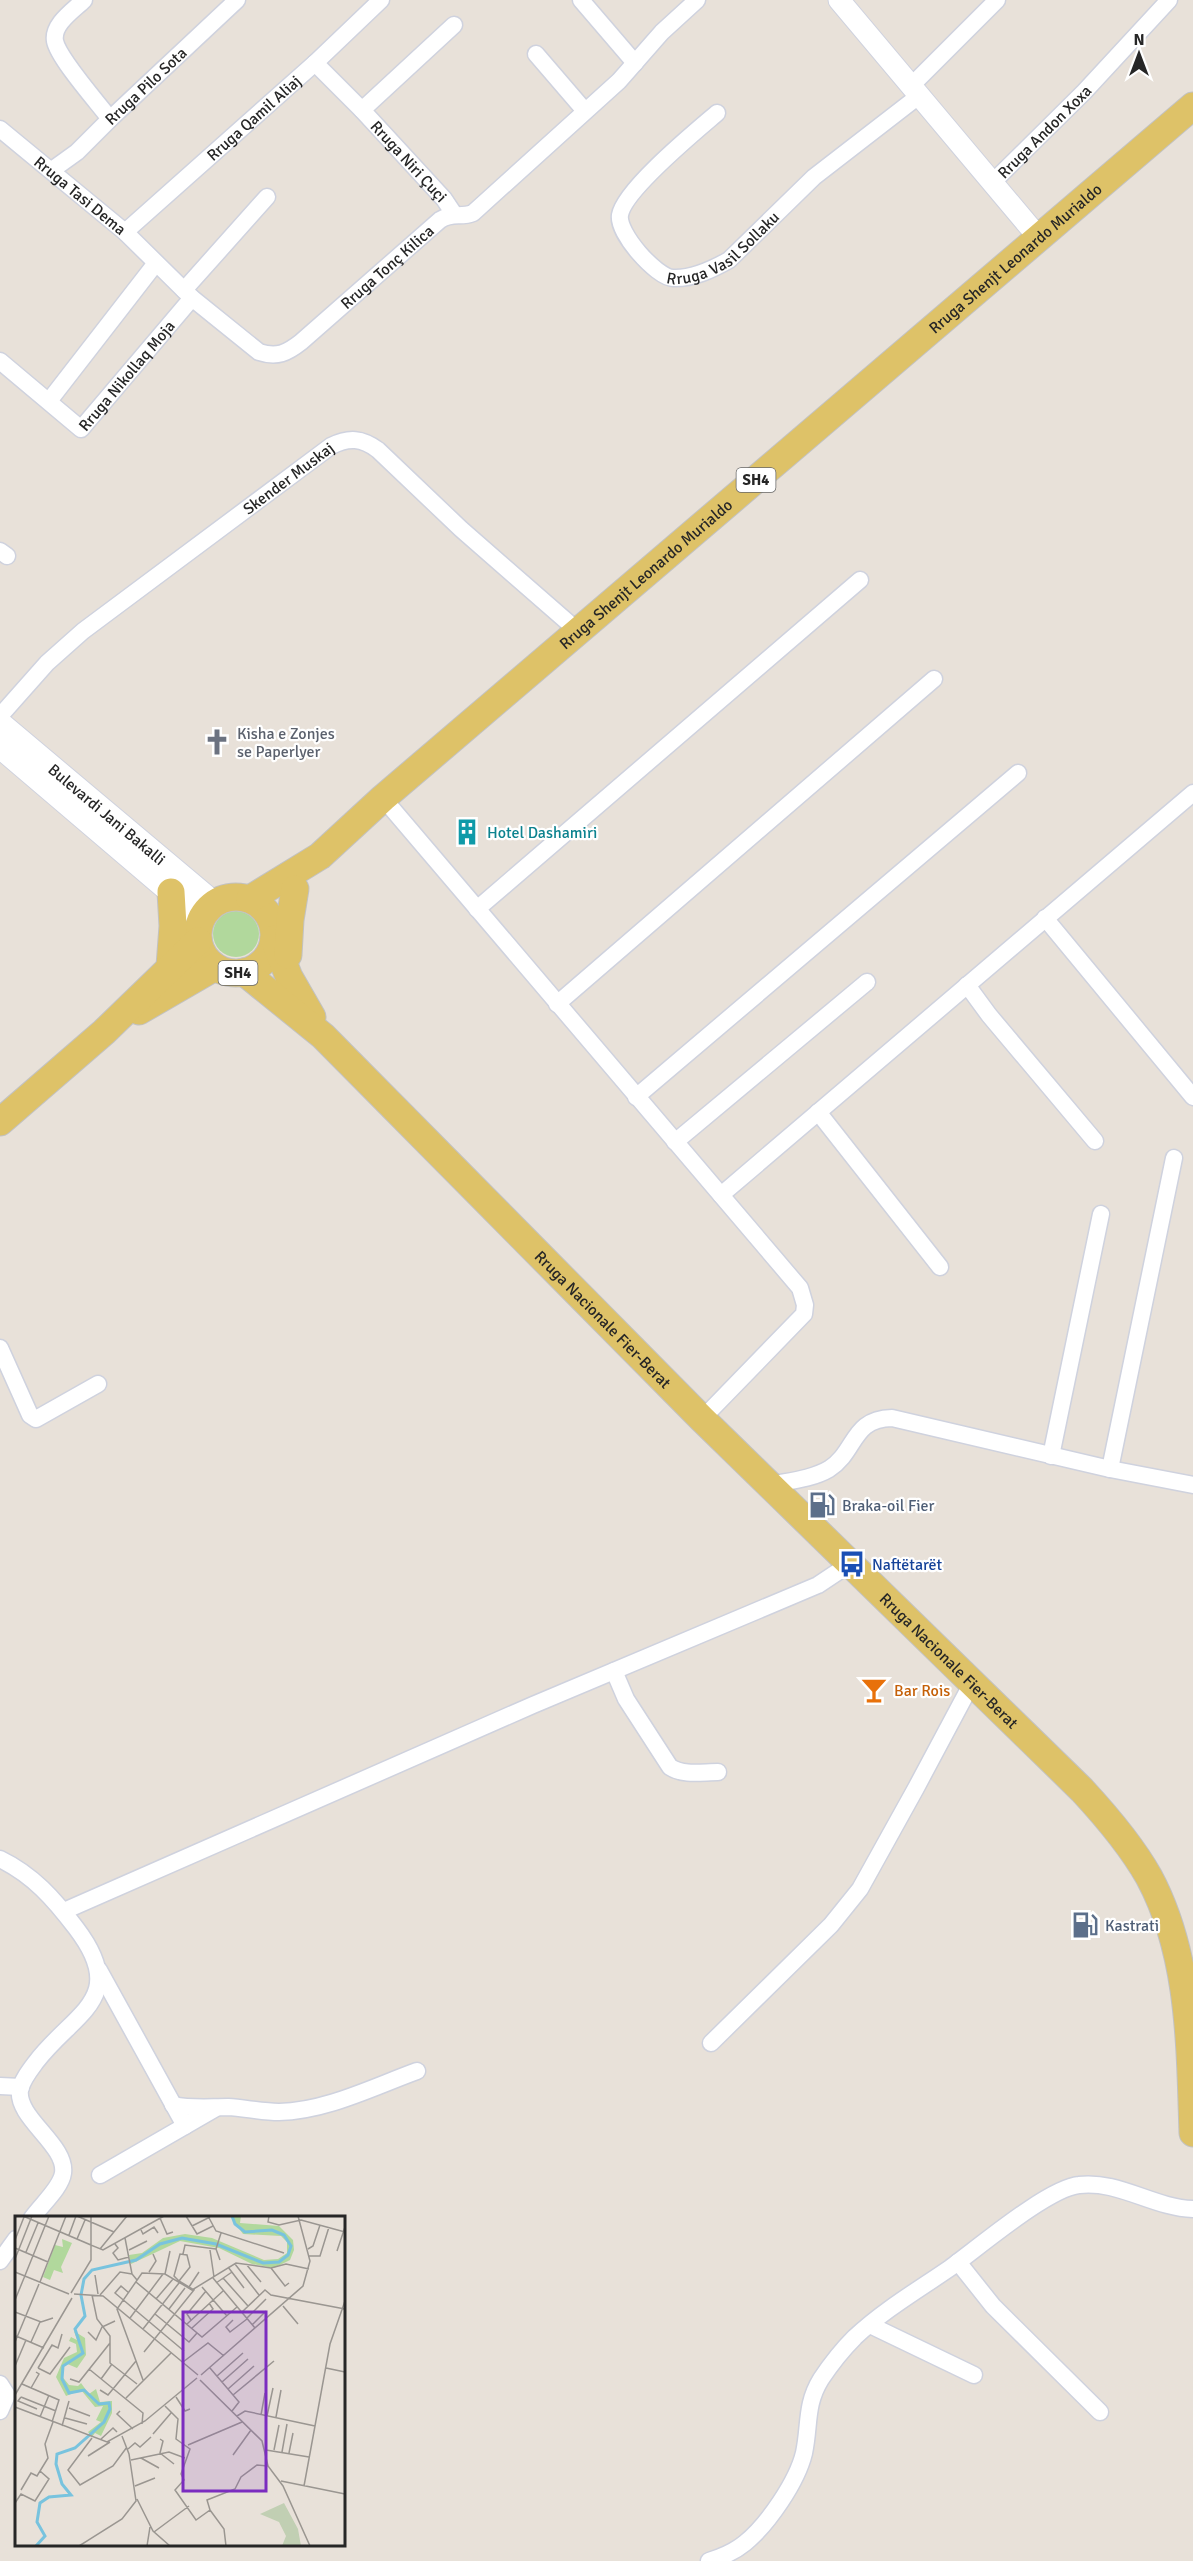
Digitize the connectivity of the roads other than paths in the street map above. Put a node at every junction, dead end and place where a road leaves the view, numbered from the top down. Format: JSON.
{"nodes":[{"id":1,"x":84,"y":0,"type":"edge"},
{"id":2,"x":237,"y":0,"type":"edge"},
{"id":3,"x":381,"y":0,"type":"edge"},
{"id":4,"x":580,"y":0,"type":"edge"},
{"id":5,"x":697,"y":0,"type":"edge"},
{"id":6,"x":998,"y":0,"type":"edge"},
{"id":7,"x":1168,"y":0,"type":"edge"},
{"id":8,"x":844,"y":2,"type":"edge"},
{"id":9,"x":453,"y":25,"type":"dead end"},
{"id":10,"x":536,"y":54,"type":"dead end"},
{"id":11,"x":315,"y":63,"type":"junction"},
{"id":12,"x":635,"y":63,"type":"junction"},
{"id":13,"x":916,"y":90,"type":"junction"},
{"id":14,"x":1193,"y":106,"type":"edge"},
{"id":15,"x":362,"y":110,"type":"junction"},
{"id":16,"x":585,"y":111,"type":"junction"},
{"id":17,"x":717,"y":113,"type":"dead end"},
{"id":18,"x":110,"y":119,"type":"junction"},
{"id":19,"x":0,"y":129,"type":"edge"},
{"id":20,"x":52,"y":170,"type":"junction"},
{"id":21,"x":993,"y":182,"type":"junction"},
{"id":22,"x":267,"y":197,"type":"dead end"},
{"id":23,"x":454,"y":214,"type":"junction"},
{"id":24,"x":125,"y":232,"type":"junction"},
{"id":25,"x":1039,"y":238,"type":"junction"},
{"id":26,"x":156,"y":263,"type":"junction"},
{"id":27,"x":188,"y":294,"type":"junction"},
{"id":28,"x":0,"y":362,"type":"edge"},
{"id":29,"x":49,"y":401,"type":"junction"},
{"id":30,"x":860,"y":580,"type":"dead end"},
{"id":31,"x":579,"y":632,"type":"junction"},
{"id":32,"x":934,"y":679,"type":"dead end"},
{"id":33,"x":0,"y":716,"type":"edge"},
{"id":34,"x":0,"y":724,"type":"edge"},
{"id":35,"x":0,"y":746,"type":"edge"},
{"id":36,"x":1018,"y":773,"type":"dead end"},
{"id":37,"x":1193,"y":792,"type":"edge"},
{"id":38,"x":382,"y":798,"type":"junction"},
{"id":39,"x":320,"y":856,"type":"junction"},
{"id":40,"x":295,"y":889,"type":"junction"},
{"id":41,"x":171,"y":892,"type":"junction"},
{"id":42,"x":250,"y":899,"type":"junction"},
{"id":43,"x":477,"y":909,"type":"junction"},
{"id":44,"x":1046,"y":918,"type":"junction"},
{"id":45,"x":205,"y":921,"type":"junction"},
{"id":46,"x":273,"y":933,"type":"junction"},
{"id":47,"x":170,"y":966,"type":"junction"},
{"id":48,"x":215,"y":967,"type":"junction"},
{"id":49,"x":244,"y":972,"type":"junction"},
{"id":50,"x":289,"y":977,"type":"junction"},
{"id":51,"x":867,"y":982,"type":"dead end"},
{"id":52,"x":968,"y":985,"type":"junction"},
{"id":53,"x":557,"y":1004,"type":"junction"},
{"id":54,"x":104,"y":1032,"type":"junction"},
{"id":55,"x":323,"y":1036,"type":"junction"},
{"id":56,"x":636,"y":1097,"type":"junction"},
{"id":57,"x":1193,"y":1097,"type":"edge"},
{"id":58,"x":818,"y":1112,"type":"junction"},
{"id":59,"x":0,"y":1122,"type":"edge"},
{"id":60,"x":1095,"y":1141,"type":"dead end"},
{"id":61,"x":675,"y":1142,"type":"junction"},
{"id":62,"x":1174,"y":1158,"type":"dead end"},
{"id":63,"x":721,"y":1195,"type":"junction"},
{"id":64,"x":1101,"y":1214,"type":"dead end"},
{"id":65,"x":940,"y":1267,"type":"dead end"},
{"id":66,"x":0,"y":1348,"type":"edge"},
{"id":67,"x":98,"y":1384,"type":"dead end"},
{"id":68,"x":702,"y":1419,"type":"junction"},
{"id":69,"x":1051,"y":1455,"type":"junction"},
{"id":70,"x":1110,"y":1469,"type":"junction"},
{"id":71,"x":770,"y":1485,"type":"junction"},
{"id":72,"x":1193,"y":1485,"type":"edge"},
{"id":73,"x":847,"y":1561,"type":"junction"},
{"id":74,"x":614,"y":1671,"type":"junction"},
{"id":75,"x":972,"y":1683,"type":"junction"},
{"id":76,"x":718,"y":1772,"type":"dead end"},
{"id":77,"x":0,"y":1859,"type":"edge"},
{"id":78,"x":64,"y":1911,"type":"junction"},
{"id":79,"x":98,"y":1970,"type":"junction"},
{"id":80,"x":1187,"y":1973,"type":"edge"},
{"id":81,"x":711,"y":2043,"type":"dead end"},
{"id":82,"x":417,"y":2071,"type":"dead end"},
{"id":83,"x":0,"y":2086,"type":"edge"},
{"id":84,"x":21,"y":2087,"type":"junction"},
{"id":85,"x":173,"y":2105,"type":"junction"},
{"id":86,"x":218,"y":2107,"type":"junction"},
{"id":87,"x":185,"y":2126,"type":"junction"},
{"id":88,"x":1193,"y":2133,"type":"edge"},
{"id":89,"x":100,"y":2175,"type":"dead end"},
{"id":90,"x":1193,"y":2209,"type":"edge"},
{"id":91,"x":33,"y":2216,"type":"edge"},
{"id":92,"x":15,"y":2240,"type":"edge"},
{"id":93,"x":0,"y":2260,"type":"edge"},
{"id":94,"x":958,"y":2262,"type":"junction"},
{"id":95,"x":870,"y":2325,"type":"junction"},
{"id":96,"x":974,"y":2375,"type":"dead end"},
{"id":97,"x":0,"y":2384,"type":"edge"},
{"id":98,"x":0,"y":2412,"type":"edge"},
{"id":99,"x":1100,"y":2412,"type":"dead end"},
{"id":100,"x":709,"y":2561,"type":"edge"}],
"edges":[{"from":1,"to":18,"type":"street"},
{"from":2,"to":18,"type":"street","name":"Rruga Pilo Sota"},
{"from":3,"to":11,"type":"street","name":"Rruga Qamil Aliaj"},
{"from":4,"to":12,"type":"street"},
{"from":5,"to":12,"type":"street","name":"Rruga Tonç Kilica"},
{"from":6,"to":13,"type":"street","name":"Rruga Vasil Sollaku"},
{"from":7,"to":21,"type":"street","name":"Rruga Andon Xoxa"},
{"from":8,"to":13,"type":"street","name":"Rruga Andon Xoxa"},
{"from":9,"to":15,"type":"street","name":"Rruga Niri Çuçi"},
{"from":10,"to":16,"type":"street"},
{"from":11,"to":15,"type":"street","name":"Rruga Niri Çuçi"},
{"from":11,"to":24,"type":"street","name":"Rruga Qamil Aliaj"},
{"from":12,"to":16,"type":"street","name":"Rruga Tonç Kilica"},
{"from":13,"to":17,"type":"street","name":"Rruga Vasil Sollaku"},
{"from":13,"to":21,"type":"street","name":"Rruga Andon Xoxa"},
{"from":14,"to":25,"type":"main road","name":"Rruga Shenjt Leonardo Murialdo","number":"SH4"},
{"from":15,"to":23,"type":"street","name":"Rruga Niri Çuçi"},
{"from":16,"to":23,"type":"street","name":"Rruga Tonç Kilica"},
{"from":18,"to":20,"type":"street","name":"Rruga Pilo Sota"},
{"from":19,"to":20,"type":"street","name":"Rruga Tasi Dema"},
{"from":20,"to":24,"type":"street","name":"Rruga Tasi Dema"},
{"from":21,"to":25,"type":"street","name":"Rruga Andon Xoxa"},
{"from":22,"to":27,"type":"street"},
{"from":23,"to":27,"type":"street","name":"Rruga Tonç Kilica"},
{"from":24,"to":26,"type":"street","name":"Rruga Tasi Dema"},
{"from":25,"to":31,"type":"main road","name":"Rruga Shenjt Leonardo Murialdo","number":"SH4"},
{"from":26,"to":27,"type":"street","name":"Rruga Tasi Dema"},
{"from":26,"to":29,"type":"street"},
{"from":27,"to":29,"type":"street","name":"Rruga Nikollaq Moja"},
{"from":28,"to":29,"type":"street","name":"Rruga Nikollaq Moja"},
{"from":30,"to":43,"type":"street"},
{"from":31,"to":33,"type":"street","name":"Skender Muskaj"},
{"from":31,"to":38,"type":"main road","name":"Rruga Shenjt Leonardo Murialdo","number":"SH4"},
{"from":32,"to":53,"type":"street"},
{"from":34,"to":45,"type":"main road","name":"Bulevardi Jani Bakalli"},
{"from":35,"to":41,"type":"main road","name":"Bulevardi Jani Bakalli"},
{"from":36,"to":56,"type":"street"},
{"from":37,"to":44,"type":"street"},
{"from":38,"to":39,"type":"main road","name":"Rruga Shenjt Leonardo Murialdo","number":"SH4"},
{"from":38,"to":43,"type":"street"},
{"from":39,"to":40,"type":"main road","name":"Rruga Shenjt Leonardo Murialdo","number":"SH4"},
{"from":39,"to":42,"type":"main road","name":"Rruga Shenjt Leonardo Murialdo","number":"SH4"},
{"from":40,"to":46,"type":"main road","name":"Rruga Shenjt Leonardo Murialdo","number":"SH4"},
{"from":40,"to":50,"type":"main road"},
{"from":41,"to":45,"type":"main road","name":"Bulevardi Jani Bakalli"},
{"from":41,"to":47,"type":"main road"},
{"from":42,"to":45,"type":"main road","number":"SH4"},
{"from":42,"to":46,"type":"main road"},
{"from":43,"to":53,"type":"street"},
{"from":44,"to":52,"type":"street"},
{"from":44,"to":57,"type":"street"},
{"from":45,"to":47,"type":"main road","number":"SH4"},
{"from":45,"to":48,"type":"main road","number":"SH4"},
{"from":46,"to":49,"type":"main road","number":"SH4"},
{"from":46,"to":50,"type":"main road","name":"Rruga Nacionale Fier-Berat"},
{"from":47,"to":54,"type":"main road","number":"SH4"},
{"from":48,"to":49,"type":"main road","number":"SH4"},
{"from":48,"to":54,"type":"main road","number":"SH4"},
{"from":49,"to":55,"type":"main road","name":"Rruga Nacionale Fier-Berat"},
{"from":50,"to":55,"type":"main road","name":"Rruga Nacionale Fier-Berat"},
{"from":51,"to":61,"type":"street"},
{"from":52,"to":58,"type":"street"},
{"from":52,"to":60,"type":"street"},
{"from":53,"to":56,"type":"street"},
{"from":54,"to":59,"type":"main road","number":"SH4"},
{"from":55,"to":68,"type":"main road","name":"Rruga Nacionale Fier-Berat"},
{"from":56,"to":61,"type":"street"},
{"from":58,"to":63,"type":"street"},
{"from":58,"to":65,"type":"street"},
{"from":61,"to":63,"type":"street"},
{"from":62,"to":70,"type":"street"},
{"from":63,"to":68,"type":"street"},
{"from":64,"to":69,"type":"street"},
{"from":66,"to":67,"type":"street"},
{"from":68,"to":71,"type":"main road","name":"Rruga Nacionale Fier-Berat"},
{"from":69,"to":70,"type":"street"},
{"from":69,"to":71,"type":"street"},
{"from":70,"to":72,"type":"street"},
{"from":71,"to":73,"type":"main road","name":"Rruga Nacionale Fier-Berat"},
{"from":73,"to":74,"type":"street"},
{"from":73,"to":75,"type":"main road","name":"Rruga Nacionale Fier-Berat"},
{"from":74,"to":76,"type":"street"},
{"from":74,"to":78,"type":"street"},
{"from":75,"to":80,"type":"main road","name":"Rruga Nacionale Fier-Berat"},
{"from":75,"to":81,"type":"street"},
{"from":77,"to":78,"type":"street"},
{"from":78,"to":79,"type":"street"},
{"from":79,"to":84,"type":"street"},
{"from":79,"to":85,"type":"street"},
{"from":80,"to":88,"type":"main road","name":"Rruga Nacionale Fier-Berat"},
{"from":82,"to":86,"type":"street"},
{"from":83,"to":84,"type":"street"},
{"from":84,"to":91,"type":"street"},
{"from":85,"to":86,"type":"street"},
{"from":85,"to":87,"type":"street"},
{"from":86,"to":87,"type":"street"},
{"from":87,"to":89,"type":"street"},
{"from":90,"to":94,"type":"street"},
{"from":92,"to":93,"type":"street"},
{"from":94,"to":95,"type":"street"},
{"from":94,"to":99,"type":"street"},
{"from":95,"to":96,"type":"street"},
{"from":95,"to":100,"type":"street"},
{"from":97,"to":98,"type":"street"}]}
